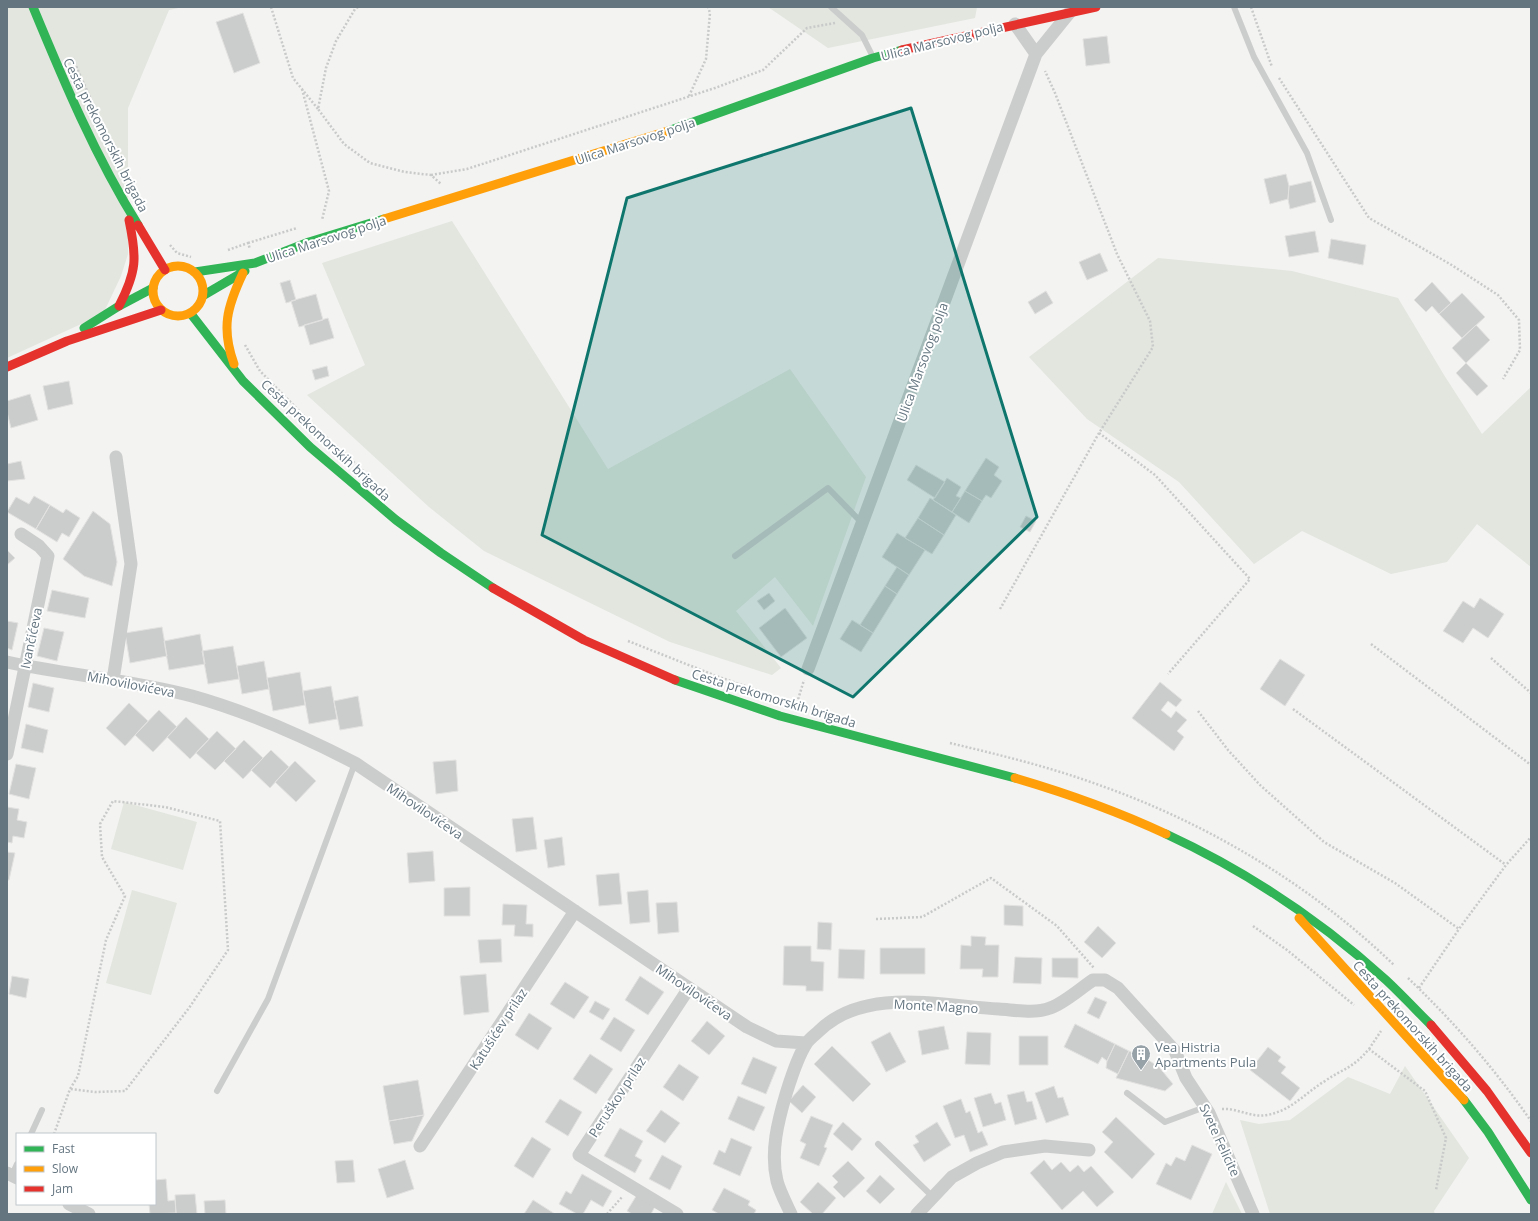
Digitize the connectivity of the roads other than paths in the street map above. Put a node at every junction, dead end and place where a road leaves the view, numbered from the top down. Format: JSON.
{"nodes":[{"id":1,"x":34,"y":7,"type":"edge"},
{"id":2,"x":830,"y":7,"type":"edge"},
{"id":3,"x":1096,"y":7,"type":"edge"},
{"id":4,"x":1234,"y":7,"type":"edge"},
{"id":5,"x":1070,"y":12,"type":"junction"},
{"id":6,"x":1015,"y":24,"type":"junction"},
{"id":7,"x":1036,"y":54,"type":"junction"},
{"id":8,"x":874,"y":58,"type":"junction"},
{"id":9,"x":125,"y":206,"type":"junction"},
{"id":10,"x":1331,"y":220,"type":"dead end"},
{"id":11,"x":255,"y":263,"type":"junction"},
{"id":12,"x":165,"y":270,"type":"junction"},
{"id":13,"x":195,"y":272,"type":"junction"},
{"id":14,"x":243,"y":273,"type":"junction"},
{"id":15,"x":153,"y":288,"type":"junction"},
{"id":16,"x":204,"y":294,"type":"junction"},
{"id":17,"x":119,"y":306,"type":"junction"},
{"id":18,"x":161,"y":310,"type":"junction"},
{"id":19,"x":191,"y":314,"type":"junction"},
{"id":20,"x":67,"y":341,"type":"junction"},
{"id":21,"x":7,"y":367,"type":"edge"},
{"id":22,"x":239,"y":376,"type":"junction"},
{"id":23,"x":116,"y":457,"type":"dead end"},
{"id":24,"x":862,"y":523,"type":"junction"},
{"id":25,"x":21,"y":534,"type":"dead end"},
{"id":26,"x":735,"y":556,"type":"dead end"},
{"id":27,"x":7,"y":662,"type":"edge"},
{"id":28,"x":26,"y":666,"type":"junction"},
{"id":29,"x":808,"y":669,"type":"road end"},
{"id":30,"x":113,"y":680,"type":"junction"},
{"id":31,"x":7,"y":754,"type":"edge"},
{"id":32,"x":354,"y":763,"type":"junction"},
{"id":33,"x":1280,"y":896,"type":"junction"},
{"id":34,"x":575,"y":911,"type":"junction"},
{"id":35,"x":1105,"y":980,"type":"joint"},
{"id":36,"x":689,"y":988,"type":"junction"},
{"id":37,"x":806,"y":1043,"type":"junction"},
{"id":38,"x":217,"y":1091,"type":"dead end"},
{"id":39,"x":1127,"y":1093,"type":"dead end"},
{"id":40,"x":42,"y":1110,"type":"dead end"},
{"id":41,"x":1207,"y":1110,"type":"junction"},
{"id":42,"x":31,"y":1133,"type":"edge"},
{"id":43,"x":878,"y":1144,"type":"dead end"},
{"id":44,"x":420,"y":1146,"type":"dead end"},
{"id":45,"x":1089,"y":1150,"type":"dead end"},
{"id":46,"x":1531,"y":1153,"type":"edge"},
{"id":47,"x":933,"y":1197,"type":"junction"},
{"id":48,"x":1531,"y":1200,"type":"edge"},
{"id":49,"x":71,"y":1205,"type":"edge"},
{"id":50,"x":89,"y":1214,"type":"edge"},
{"id":51,"x":677,"y":1214,"type":"edge"},
{"id":52,"x":791,"y":1214,"type":"edge"},
{"id":53,"x":917,"y":1214,"type":"edge"},
{"id":54,"x":1254,"y":1214,"type":"edge"}],
"edges":[{"from":1,"to":9,"type":"main road","name":"Cesta prekomorskih brigada"},
{"from":2,"to":8,"type":"lane"},
{"from":3,"to":5,"type":"main road","name":"Ulica Marsovog polja"},
{"from":4,"to":10,"type":"lane"},
{"from":5,"to":6,"type":"main road","name":"Ulica Marsovog polja"},
{"from":5,"to":7,"type":"street","name":"Ulica Marsovog polja"},
{"from":6,"to":7,"type":"street","name":"Ulica Marsovog polja"},
{"from":6,"to":8,"type":"main road","name":"Ulica Marsovog polja"},
{"from":7,"to":24,"type":"street","name":"Ulica Marsovog polja"},
{"from":8,"to":11,"type":"main road","name":"Ulica Marsovog polja"},
{"from":9,"to":12,"type":"main road","name":"Cesta prekomorskih brigada"},
{"from":9,"to":17,"type":"main road"},
{"from":11,"to":13,"type":"main road","name":"Ulica Marsovog polja"},
{"from":11,"to":14,"type":"main road","name":"Ulica Marsovog polja"},
{"from":12,"to":13,"type":"main road"},
{"from":12,"to":15,"type":"main road"},
{"from":13,"to":16,"type":"main road"},
{"from":14,"to":16,"type":"main road","name":"Ulica Marsovog polja"},
{"from":14,"to":22,"type":"main road"},
{"from":15,"to":17,"type":"main road"},
{"from":15,"to":18,"type":"main road"},
{"from":16,"to":19,"type":"main road"},
{"from":17,"to":20,"type":"main road"},
{"from":18,"to":19,"type":"main road"},
{"from":18,"to":20,"type":"main road"},
{"from":19,"to":22,"type":"main road","name":"Cesta prekomorskih brigada"},
{"from":20,"to":21,"type":"main road"},
{"from":22,"to":33,"type":"main road","name":"Cesta prekomorskih brigada"},
{"from":23,"to":30,"type":"street"},
{"from":24,"to":26,"type":"lane"},
{"from":24,"to":29,"type":"street","name":"Ulica Marsovog polja"},
{"from":25,"to":28,"type":"street","name":"Ivančićeva"},
{"from":27,"to":28,"type":"street","name":"Mihovilovićeva"},
{"from":28,"to":30,"type":"street","name":"Mihovilovićeva"},
{"from":28,"to":31,"type":"street","name":"Ivančićeva"},
{"from":30,"to":32,"type":"street","name":"Mihovilovićeva"},
{"from":32,"to":34,"type":"street","name":"Mihovilovićeva"},
{"from":32,"to":38,"type":"lane"},
{"from":33,"to":46,"type":"main road","name":"Cesta prekomorskih brigada"},
{"from":33,"to":48,"type":"main road","name":"Cesta prekomorskih brigada"},
{"from":34,"to":36,"type":"street","name":"Mihovilovićeva"},
{"from":34,"to":44,"type":"street","name":"Katušićev prilaz"},
{"from":35,"to":37,"type":"street","name":"Monte Magno"},
{"from":35,"to":41,"type":"street","name":"Svete Felicite"},
{"from":36,"to":37,"type":"street","name":"Mihovilovićeva"},
{"from":36,"to":51,"type":"street","name":"Peruškov prilaz"},
{"from":37,"to":52,"type":"street","name":"Monte Magno"},
{"from":39,"to":41,"type":"lane"},
{"from":40,"to":42,"type":"lane"},
{"from":41,"to":54,"type":"street","name":"Svete Felicite"},
{"from":43,"to":47,"type":"lane"},
{"from":45,"to":47,"type":"street"},
{"from":47,"to":53,"type":"street"},
{"from":49,"to":50,"type":"street"}]}
